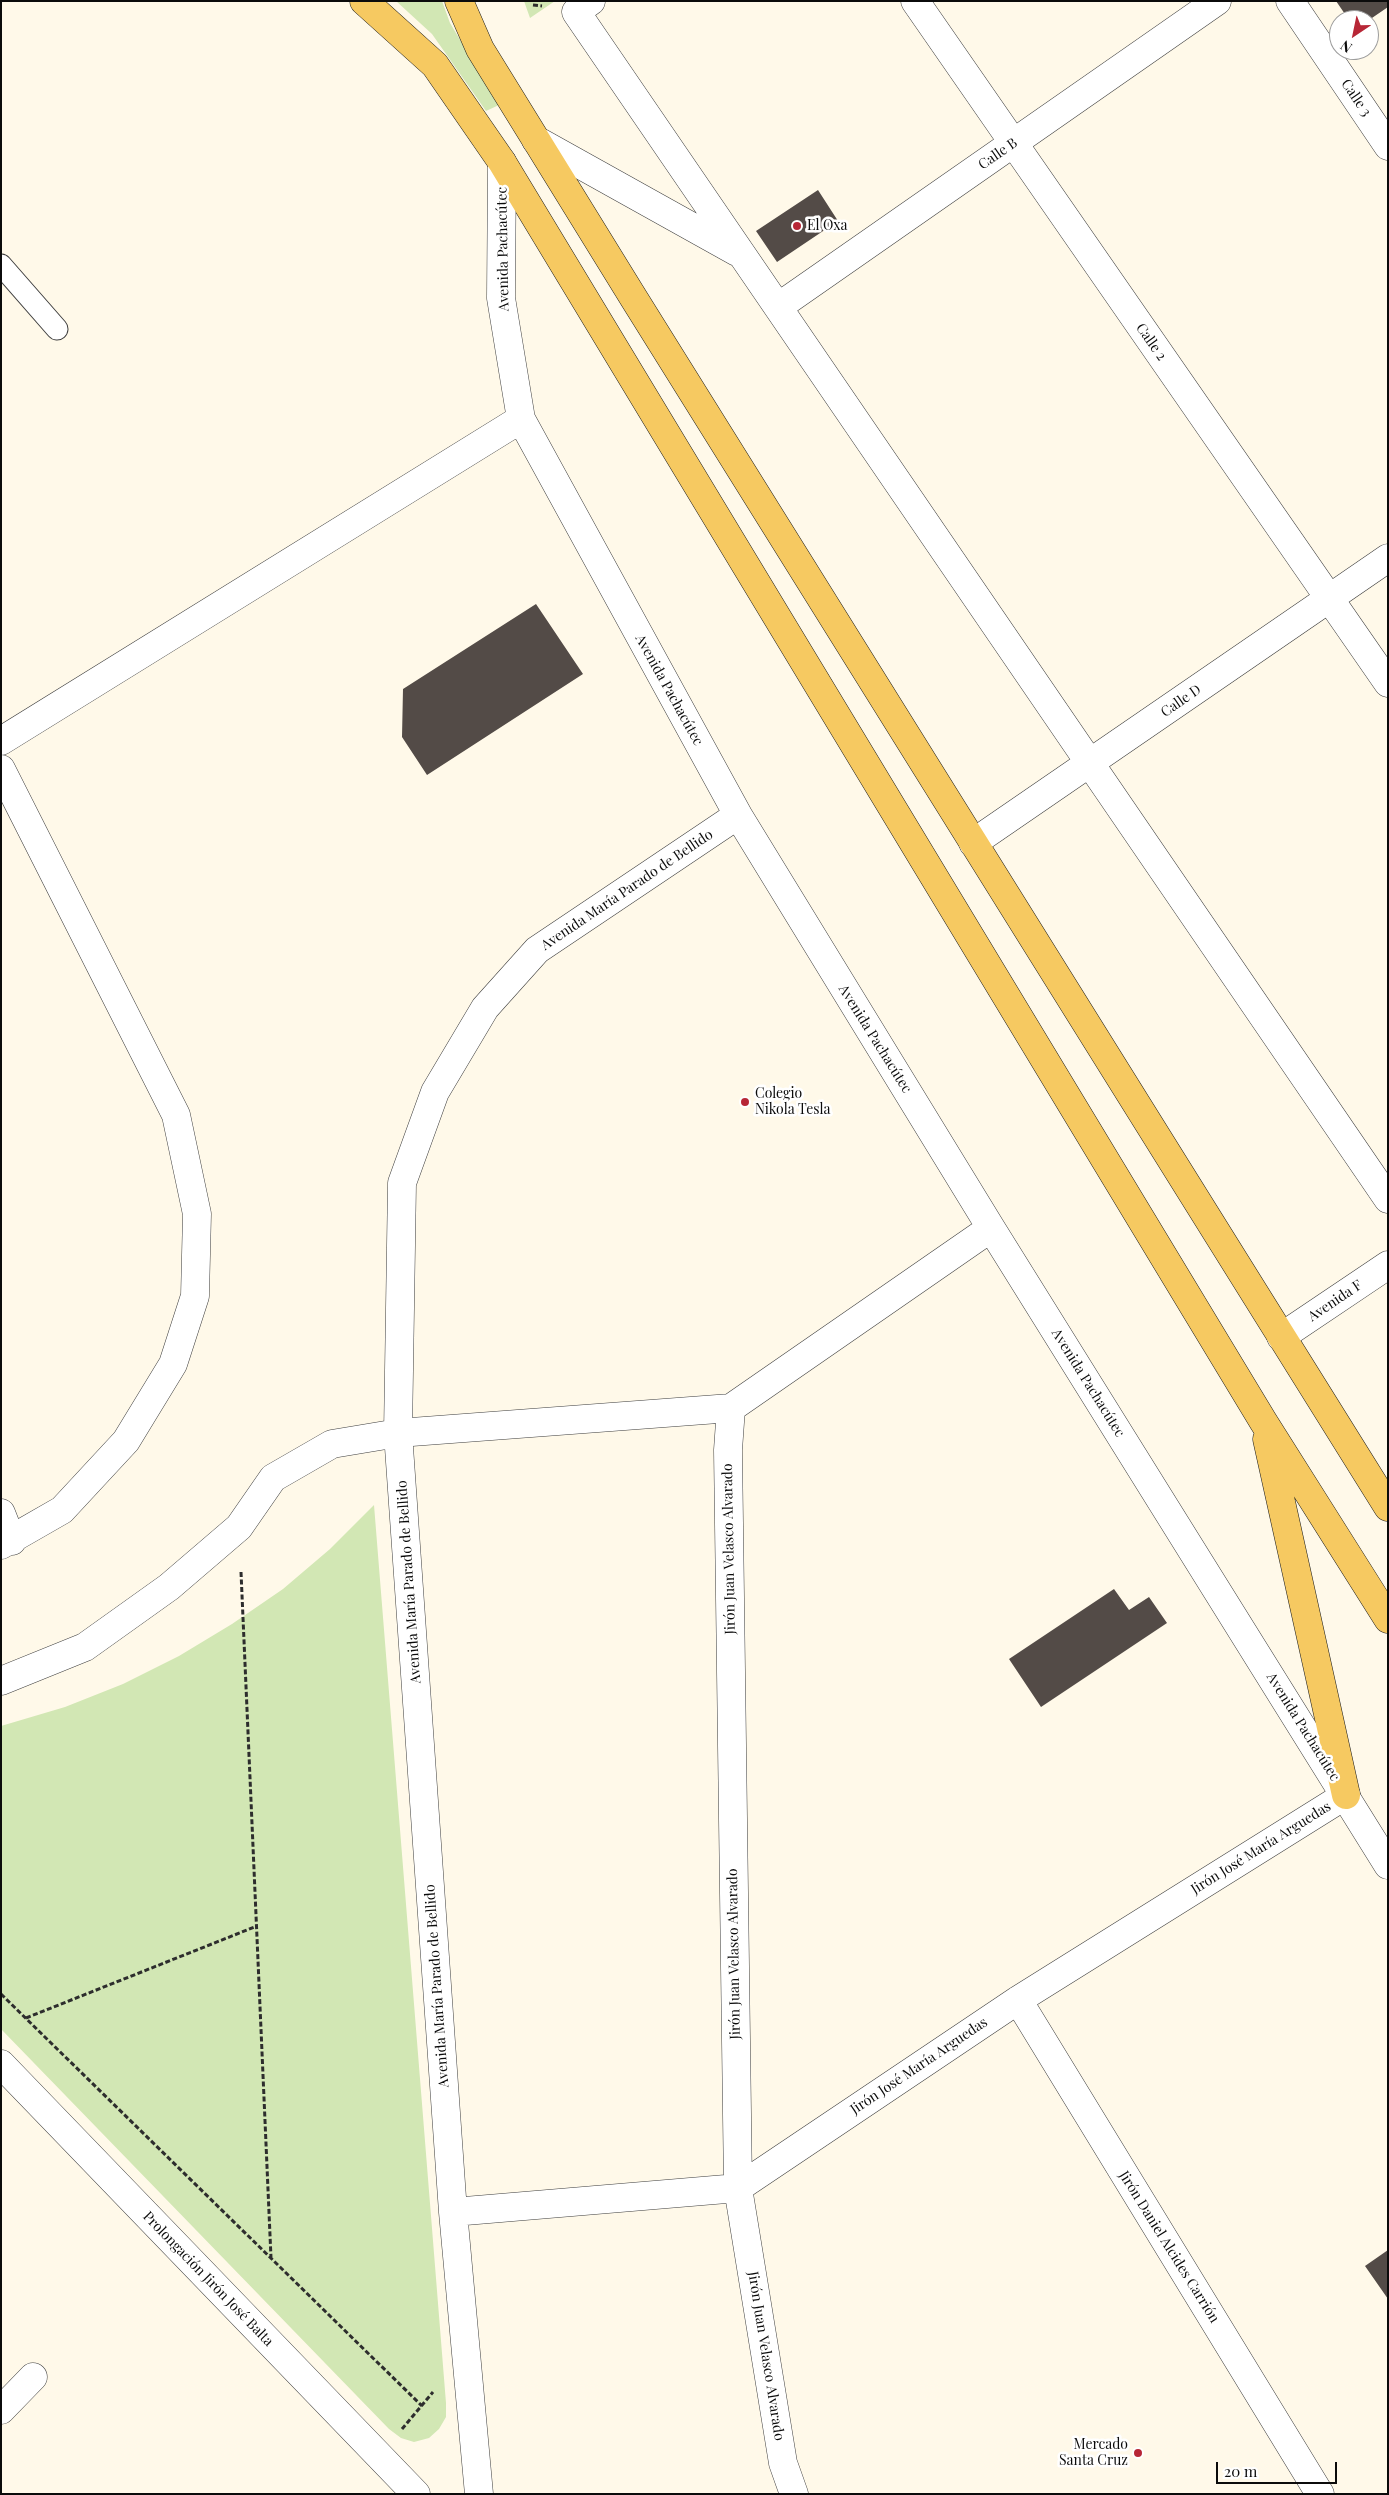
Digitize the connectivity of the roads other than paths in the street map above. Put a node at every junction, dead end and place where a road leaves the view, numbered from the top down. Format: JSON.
{"nodes":[{"id":1,"x":364,"y":1,"type":"edge"},
{"id":2,"x":459,"y":1,"type":"edge"},
{"id":3,"x":915,"y":1,"type":"edge"},
{"id":4,"x":1217,"y":1,"type":"edge"},
{"id":5,"x":1290,"y":1,"type":"edge"},
{"id":6,"x":584,"y":7,"type":"edge"},
{"id":7,"x":536,"y":140,"type":"junction"},
{"id":8,"x":1014,"y":143,"type":"junction"},
{"id":9,"x":1388,"y":146,"type":"edge"},
{"id":10,"x":502,"y":162,"type":"junction"},
{"id":11,"x":743,"y":255,"type":"junction"},
{"id":12,"x":1,"y":265,"type":"edge"},
{"id":13,"x":778,"y":307,"type":"junction"},
{"id":14,"x":57,"y":329,"type":"dead end"},
{"id":15,"x":521,"y":419,"type":"junction"},
{"id":16,"x":1388,"y":558,"type":"edge"},
{"id":17,"x":1329,"y":598,"type":"junction"},
{"id":18,"x":1388,"y":683,"type":"edge"},
{"id":19,"x":1,"y":741,"type":"edge"},
{"id":20,"x":1090,"y":764,"type":"junction"},
{"id":21,"x":1,"y":769,"type":"edge"},
{"id":22,"x":738,"y":815,"type":"junction"},
{"id":23,"x":973,"y":843,"type":"junction"},
{"id":24,"x":1388,"y":1199,"type":"edge"},
{"id":25,"x":991,"y":1228,"type":"junction"},
{"id":26,"x":1388,"y":1265,"type":"edge"},
{"id":27,"x":1282,"y":1337,"type":"junction"},
{"id":28,"x":731,"y":1408,"type":"junction"},
{"id":29,"x":1263,"y":1421,"type":"junction"},
{"id":30,"x":398,"y":1433,"type":"junction"},
{"id":31,"x":1388,"y":1507,"type":"edge"},
{"id":32,"x":1,"y":1513,"type":"edge"},
{"id":33,"x":7,"y":1543,"type":"edge"},
{"id":34,"x":1388,"y":1619,"type":"edge"},
{"id":35,"x":1,"y":1681,"type":"edge"},
{"id":36,"x":1346,"y":1795,"type":"junction"},
{"id":37,"x":1388,"y":1865,"type":"edge"},
{"id":38,"x":1018,"y":2000,"type":"junction"},
{"id":39,"x":1,"y":2064,"type":"edge"},
{"id":40,"x":738,"y":2188,"type":"junction"},
{"id":41,"x":453,"y":2212,"type":"junction"},
{"id":42,"x":33,"y":2377,"type":"dead end"},
{"id":43,"x":1,"y":2410,"type":"edge"},
{"id":44,"x":416,"y":2494,"type":"edge"},
{"id":45,"x":479,"y":2494,"type":"edge"},
{"id":46,"x":794,"y":2494,"type":"edge"},
{"id":47,"x":1320,"y":2494,"type":"edge"}],
"edges":[{"from":1,"to":10,"type":"main road","name":"Avenida Pachacútec"},
{"from":2,"to":7,"type":"main road"},
{"from":3,"to":8,"type":"street","name":"Calle 2"},
{"from":4,"to":8,"type":"street","name":"Calle B"},
{"from":5,"to":9,"type":"street","name":"Calle 3"},
{"from":6,"to":11,"type":"street"},
{"from":7,"to":11,"type":"street"},
{"from":7,"to":23,"type":"main road"},
{"from":8,"to":13,"type":"street","name":"Calle B"},
{"from":8,"to":17,"type":"street","name":"Calle 2"},
{"from":10,"to":15,"type":"street","name":"Avenida Pachacútec"},
{"from":10,"to":29,"type":"main road","name":"Avenida Pachacútec"},
{"from":11,"to":13,"type":"street"},
{"from":12,"to":14,"type":"lane"},
{"from":13,"to":20,"type":"street"},
{"from":15,"to":19,"type":"street"},
{"from":15,"to":22,"type":"street","name":"Avenida Pachacútec"},
{"from":16,"to":17,"type":"street","name":"Calle D"},
{"from":17,"to":18,"type":"street","name":"Calle 2"},
{"from":17,"to":20,"type":"street","name":"Calle D"},
{"from":20,"to":23,"type":"street","name":"Calle D"},
{"from":20,"to":24,"type":"street"},
{"from":21,"to":33,"type":"street"},
{"from":22,"to":25,"type":"street","name":"Avenida Pachacútec"},
{"from":22,"to":30,"type":"street","name":"Avenida María Parado de Bellido"},
{"from":23,"to":27,"type":"main road"},
{"from":25,"to":28,"type":"street"},
{"from":25,"to":36,"type":"street","name":"Avenida Pachacútec"},
{"from":26,"to":27,"type":"street","name":"Avenida F"},
{"from":27,"to":31,"type":"main road"},
{"from":28,"to":30,"type":"street"},
{"from":28,"to":40,"type":"street","name":"Jirón Juan Velasco Alvarado"},
{"from":29,"to":34,"type":"main road","name":"Avenida Pachacútec"},
{"from":29,"to":36,"type":"main road"},
{"from":30,"to":35,"type":"street"},
{"from":30,"to":41,"type":"street","name":"Avenida María Parado de Bellido"},
{"from":32,"to":33,"type":"street"},
{"from":36,"to":37,"type":"street","name":"Avenida Pachacútec"},
{"from":36,"to":38,"type":"street","name":"Jirón José María Arguedas"},
{"from":38,"to":40,"type":"street","name":"Jirón José María Arguedas"},
{"from":38,"to":47,"type":"street","name":"Jirón Daniel Alcides Carrión"},
{"from":39,"to":44,"type":"street","name":"Prolongación Jirón José Balta"},
{"from":40,"to":41,"type":"street","name":"Jirón José María Arguedas"},
{"from":40,"to":46,"type":"street","name":"Jirón Juan Velasco Alvarado"},
{"from":41,"to":45,"type":"street","name":"Avenida María Parado de Bellido"},
{"from":42,"to":43,"type":"street"}]}
